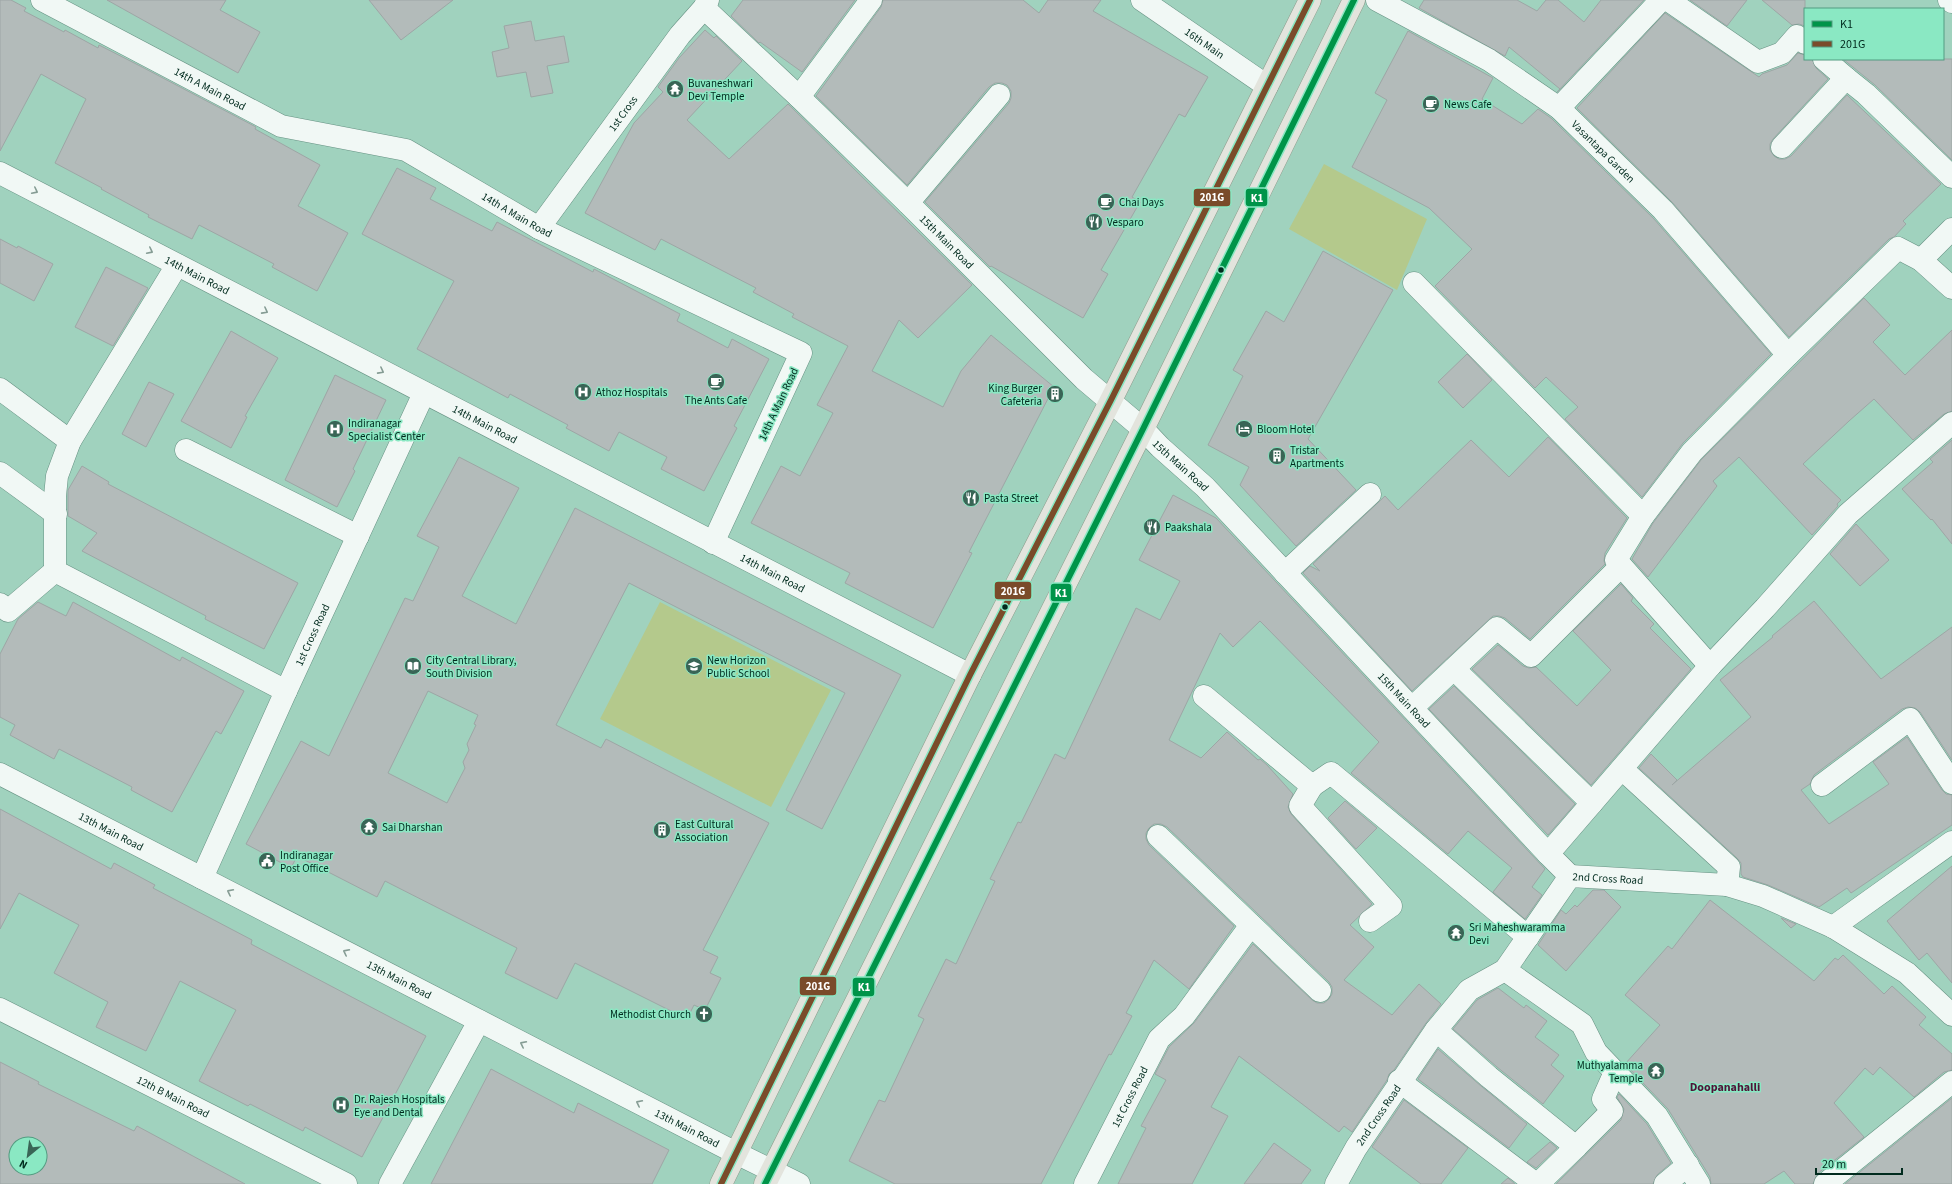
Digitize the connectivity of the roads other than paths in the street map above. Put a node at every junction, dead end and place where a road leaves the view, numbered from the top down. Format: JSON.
{"nodes":[{"id":1,"x":42,"y":0,"type":"edge"},
{"id":2,"x":870,"y":0,"type":"edge"},
{"id":3,"x":1142,"y":0,"type":"edge"},
{"id":4,"x":1310,"y":0,"type":"edge"},
{"id":5,"x":1354,"y":0,"type":"edge"},
{"id":6,"x":1377,"y":0,"type":"edge"},
{"id":7,"x":1661,"y":0,"type":"edge"},
{"id":8,"x":1668,"y":0,"type":"edge"},
{"id":9,"x":1949,"y":0,"type":"edge"},
{"id":10,"x":1952,"y":2,"type":"edge"},
{"id":11,"x":706,"y":4,"type":"edge"},
{"id":12,"x":1804,"y":42,"type":"edge"},
{"id":13,"x":1825,"y":60,"type":"edge"},
{"id":14,"x":1846,"y":78,"type":"junction"},
{"id":15,"x":1268,"y":86,"type":"junction"},
{"id":16,"x":1000,"y":95,"type":"dead end"},
{"id":17,"x":799,"y":97,"type":"junction"},
{"id":18,"x":1559,"y":108,"type":"junction"},
{"id":19,"x":1782,"y":147,"type":"dead end"},
{"id":20,"x":0,"y":173,"type":"edge"},
{"id":21,"x":1952,"y":177,"type":"edge"},
{"id":22,"x":908,"y":203,"type":"junction"},
{"id":23,"x":539,"y":228,"type":"junction"},
{"id":24,"x":1952,"y":229,"type":"edge"},
{"id":25,"x":1921,"y":260,"type":"junction"},
{"id":26,"x":177,"y":265,"type":"junction"},
{"id":27,"x":1414,"y":283,"type":"dead end"},
{"id":28,"x":1952,"y":288,"type":"edge"},
{"id":29,"x":1788,"y":355,"type":"junction"},
{"id":30,"x":0,"y":389,"type":"edge"},
{"id":31,"x":424,"y":393,"type":"junction"},
{"id":32,"x":1111,"y":400,"type":"junction"},
{"id":33,"x":1952,"y":423,"type":"edge"},
{"id":34,"x":1143,"y":429,"type":"junction"},
{"id":35,"x":70,"y":441,"type":"junction"},
{"id":36,"x":186,"y":450,"type":"dead end"},
{"id":37,"x":0,"y":473,"type":"edge"},
{"id":38,"x":1370,"y":494,"type":"dead end"},
{"id":39,"x":56,"y":514,"type":"junction"},
{"id":40,"x":1643,"y":516,"type":"junction"},
{"id":41,"x":358,"y":536,"type":"junction"},
{"id":42,"x":713,"y":543,"type":"junction"},
{"id":43,"x":1621,"y":566,"type":"junction"},
{"id":44,"x":55,"y":571,"type":"junction"},
{"id":45,"x":1285,"y":573,"type":"junction"},
{"id":46,"x":0,"y":604,"type":"edge"},
{"id":47,"x":1710,"y":666,"type":"junction"},
{"id":48,"x":1454,"y":669,"type":"junction"},
{"id":49,"x":970,"y":675,"type":"junction"},
{"id":50,"x":286,"y":691,"type":"junction"},
{"id":51,"x":1204,"y":696,"type":"dead end"},
{"id":52,"x":1412,"y":708,"type":"junction"},
{"id":53,"x":1622,"y":768,"type":"junction"},
{"id":54,"x":0,"y":774,"type":"edge"},
{"id":55,"x":1952,"y":783,"type":"edge"},
{"id":56,"x":1822,"y":785,"type":"dead end"},
{"id":57,"x":1312,"y":786,"type":"junction"},
{"id":58,"x":1592,"y":803,"type":"junction"},
{"id":59,"x":1158,"y":836,"type":"dead end"},
{"id":60,"x":1952,"y":842,"type":"edge"},
{"id":61,"x":1548,"y":854,"type":"junction"},
{"id":62,"x":1570,"y":876,"type":"junction"},
{"id":63,"x":202,"y":878,"type":"junction"},
{"id":64,"x":1727,"y":886,"type":"junction"},
{"id":65,"x":1370,"y":921,"type":"dead end"},
{"id":66,"x":1250,"y":925,"type":"junction"},
{"id":67,"x":1833,"y":927,"type":"junction"},
{"id":68,"x":1528,"y":937,"type":"junction"},
{"id":69,"x":1505,"y":970,"type":"junction"},
{"id":70,"x":1320,"y":991,"type":"dead end"},
{"id":71,"x":0,"y":1010,"type":"edge"},
{"id":72,"x":1952,"y":1015,"type":"edge"},
{"id":73,"x":479,"y":1021,"type":"junction"},
{"id":74,"x":1436,"y":1030,"type":"junction"},
{"id":75,"x":1616,"y":1072,"type":"junction"},
{"id":76,"x":1399,"y":1081,"type":"junction"},
{"id":77,"x":1952,"y":1082,"type":"edge"},
{"id":78,"x":1576,"y":1147,"type":"junction"},
{"id":79,"x":736,"y":1154,"type":"junction"},
{"id":80,"x":1688,"y":1165,"type":"junction"},
{"id":81,"x":768,"y":1177,"type":"edge"},
{"id":82,"x":346,"y":1184,"type":"edge"},
{"id":83,"x":390,"y":1184,"type":"edge"},
{"id":84,"x":721,"y":1184,"type":"edge"},
{"id":85,"x":799,"y":1184,"type":"edge"},
{"id":86,"x":1085,"y":1184,"type":"edge"},
{"id":87,"x":1336,"y":1184,"type":"edge"},
{"id":88,"x":1537,"y":1184,"type":"edge"},
{"id":89,"x":1665,"y":1184,"type":"edge"},
{"id":90,"x":1699,"y":1184,"type":"edge"},
{"id":91,"x":1825,"y":1184,"type":"edge"}],
"edges":[{"from":1,"to":23,"type":"street","name":"14th A Main Road"},
{"from":2,"to":17,"type":"street"},
{"from":3,"to":15,"type":"street","name":"16th Main"},
{"from":4,"to":15,"type":"main road"},
{"from":5,"to":34,"type":"main road"},
{"from":6,"to":18,"type":"street","name":"Vasantapa Garden"},
{"from":7,"to":18,"type":"street"},
{"from":8,"to":12,"type":"street"},
{"from":9,"to":10,"type":"street"},
{"from":11,"to":17,"type":"street","name":"15th Main Road"},
{"from":11,"to":23,"type":"street","name":"1st Cross"},
{"from":13,"to":14,"type":"street"},
{"from":14,"to":19,"type":"street"},
{"from":14,"to":21,"type":"street"},
{"from":15,"to":32,"type":"main road"},
{"from":16,"to":22,"type":"street"},
{"from":17,"to":22,"type":"street","name":"15th Main Road"},
{"from":18,"to":29,"type":"street","name":"Vasantapa Garden"},
{"from":20,"to":26,"type":"street","name":"14th Main Road","one_way":true},
{"from":22,"to":32,"type":"street","name":"15th Main Road"},
{"from":23,"to":42,"type":"street","name":"14th A Main Road"},
{"from":24,"to":25,"type":"street"},
{"from":25,"to":28,"type":"street"},
{"from":25,"to":29,"type":"street"},
{"from":26,"to":31,"type":"street","name":"14th Main Road","one_way":true},
{"from":26,"to":35,"type":"street"},
{"from":27,"to":40,"type":"street"},
{"from":29,"to":40,"type":"street"},
{"from":30,"to":35,"type":"street"},
{"from":31,"to":41,"type":"street","name":"1st Cross Road"},
{"from":31,"to":42,"type":"street","name":"14th Main Road"},
{"from":32,"to":34,"type":"street","name":"15th Main Road"},
{"from":32,"to":49,"type":"main road"},
{"from":33,"to":47,"type":"street"},
{"from":34,"to":45,"type":"street","name":"15th Main Road"},
{"from":34,"to":81,"type":"main road"},
{"from":35,"to":39,"type":"street"},
{"from":36,"to":41,"type":"street"},
{"from":37,"to":39,"type":"street"},
{"from":38,"to":45,"type":"street"},
{"from":39,"to":44,"type":"street"},
{"from":40,"to":43,"type":"street"},
{"from":41,"to":50,"type":"street","name":"1st Cross Road"},
{"from":42,"to":49,"type":"street","name":"14th Main Road"},
{"from":43,"to":47,"type":"street"},
{"from":43,"to":48,"type":"street"},
{"from":44,"to":46,"type":"street"},
{"from":44,"to":50,"type":"street"},
{"from":45,"to":52,"type":"street","name":"15th Main Road"},
{"from":47,"to":53,"type":"street"},
{"from":48,"to":52,"type":"street"},
{"from":48,"to":58,"type":"street"},
{"from":49,"to":79,"type":"main road"},
{"from":50,"to":63,"type":"street","name":"1st Cross Road"},
{"from":51,"to":57,"type":"street"},
{"from":52,"to":61,"type":"street","name":"15th Main Road"},
{"from":53,"to":58,"type":"street"},
{"from":53,"to":64,"type":"street"},
{"from":54,"to":63,"type":"street","name":"13th Main Road"},
{"from":55,"to":56,"type":"street"},
{"from":57,"to":65,"type":"street"},
{"from":57,"to":68,"type":"street"},
{"from":58,"to":61,"type":"street"},
{"from":59,"to":66,"type":"street"},
{"from":60,"to":67,"type":"street"},
{"from":61,"to":62,"type":"street","name":"15th Main Road"},
{"from":62,"to":64,"type":"street","name":"2nd Cross Road"},
{"from":62,"to":68,"type":"street","name":"2nd Cross Road"},
{"from":73,"to":63,"type":"street","name":"13th Main Road","one_way":true},
{"from":64,"to":67,"type":"street","name":"2nd Cross Road"},
{"from":66,"to":70,"type":"street"},
{"from":66,"to":86,"type":"street","name":"1st Cross Road"},
{"from":67,"to":72,"type":"street","name":"2nd Cross Road"},
{"from":68,"to":69,"type":"street","name":"2nd Cross Road"},
{"from":69,"to":74,"type":"street","name":"2nd Cross Road"},
{"from":69,"to":75,"type":"street"},
{"from":71,"to":82,"type":"street","name":"12th B Main Road"},
{"from":79,"to":73,"type":"street","name":"13th Main Road","one_way":true},
{"from":73,"to":83,"type":"street"},
{"from":74,"to":76,"type":"street","name":"2nd Cross Road"},
{"from":74,"to":78,"type":"street"},
{"from":75,"to":78,"type":"street"},
{"from":75,"to":80,"type":"street"},
{"from":76,"to":87,"type":"street","name":"2nd Cross Road"},
{"from":76,"to":88,"type":"street"},
{"from":77,"to":91,"type":"street"},
{"from":78,"to":88,"type":"street"},
{"from":79,"to":81,"type":"street","name":"13th Main Road"},
{"from":79,"to":84,"type":"main road"},
{"from":80,"to":89,"type":"street"},
{"from":80,"to":90,"type":"street"},
{"from":81,"to":85,"type":"street","name":"13th Main Road"}]}
